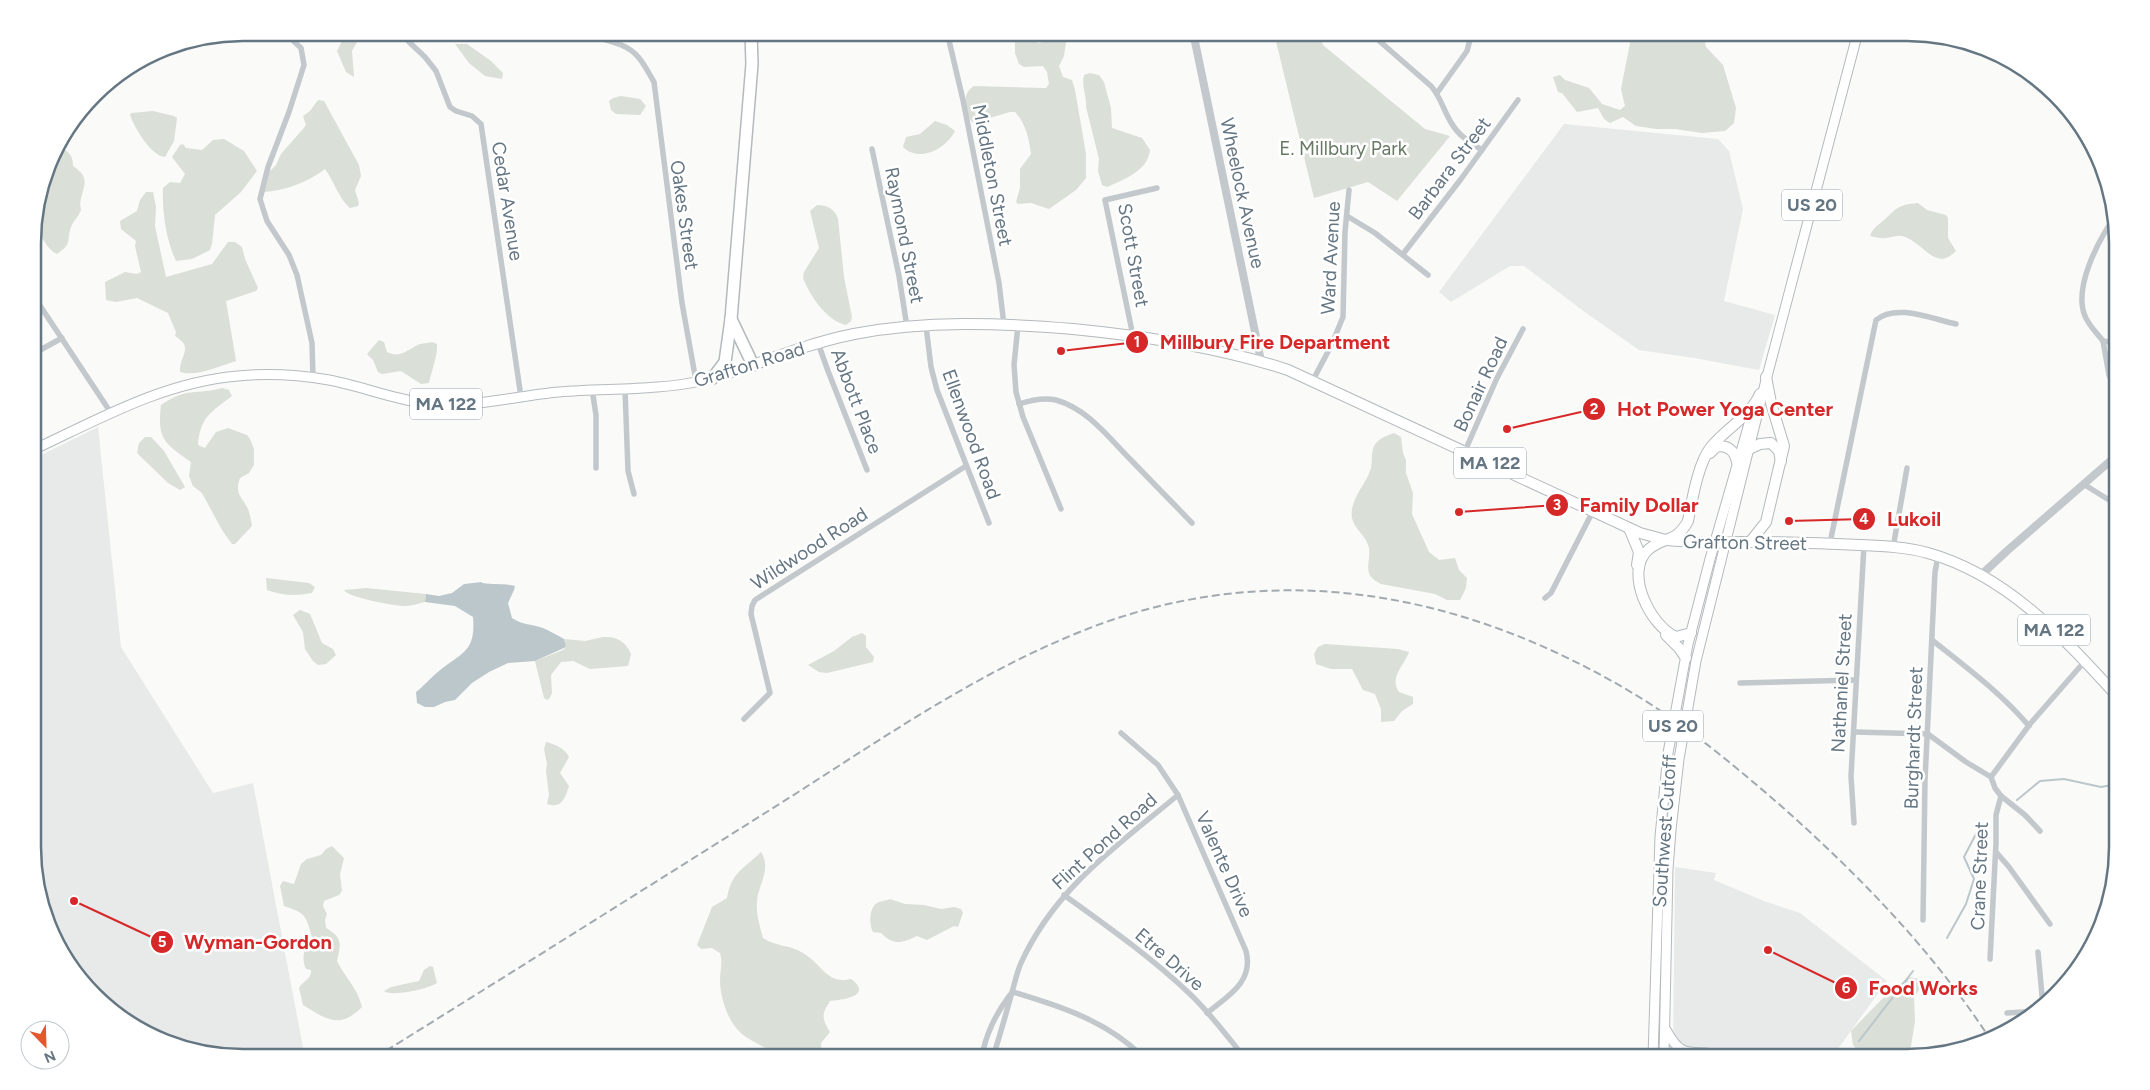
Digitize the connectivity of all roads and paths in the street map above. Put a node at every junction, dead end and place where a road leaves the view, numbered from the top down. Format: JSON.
{"nodes":[{"id":1,"x":294,"y":41,"type":"edge"},
{"id":2,"x":608,"y":41,"type":"edge"},
{"id":3,"x":751,"y":41,"type":"edge"},
{"id":4,"x":758,"y":41,"type":"edge"},
{"id":5,"x":949,"y":41,"type":"edge"},
{"id":6,"x":1195,"y":41,"type":"edge"},
{"id":7,"x":1379,"y":41,"type":"edge"},
{"id":8,"x":1470,"y":41,"type":"edge"},
{"id":9,"x":1856,"y":41,"type":"edge"},
{"id":10,"x":408,"y":42,"type":"dead end"},
{"id":11,"x":1437,"y":93,"type":"junction"},
{"id":12,"x":1518,"y":100,"type":"dead end"},
{"id":13,"x":872,"y":149,"type":"dead end"},
{"id":14,"x":1482,"y":150,"type":"junction"},
{"id":15,"x":1157,"y":188,"type":"dead end"},
{"id":16,"x":1349,"y":190,"type":"dead end"},
{"id":17,"x":1347,"y":216,"type":"junction"},
{"id":18,"x":2108,"y":230,"type":"edge"},
{"id":19,"x":1403,"y":254,"type":"junction"},
{"id":20,"x":1428,"y":275,"type":"dead end"},
{"id":21,"x":41,"y":307,"type":"edge"},
{"id":22,"x":731,"y":319,"type":"junction"},
{"id":23,"x":1956,"y":324,"type":"dead end"},
{"id":24,"x":1004,"y":325,"type":"junction"},
{"id":25,"x":1018,"y":325,"type":"junction"},
{"id":26,"x":926,"y":326,"type":"junction"},
{"id":27,"x":907,"y":327,"type":"junction"},
{"id":28,"x":1523,"y":329,"type":"dead end"},
{"id":29,"x":1133,"y":336,"type":"junction"},
{"id":30,"x":62,"y":338,"type":"junction"},
{"id":31,"x":2103,"y":342,"type":"junction"},
{"id":32,"x":2109,"y":342,"type":"edge"},
{"id":33,"x":818,"y":343,"type":"junction"},
{"id":34,"x":41,"y":350,"type":"edge"},
{"id":35,"x":1261,"y":361,"type":"junction"},
{"id":36,"x":753,"y":365,"type":"junction"},
{"id":37,"x":2109,"y":374,"type":"edge"},
{"id":38,"x":1766,"y":377,"type":"junction"},
{"id":39,"x":312,"y":378,"type":"junction"},
{"id":40,"x":713,"y":378,"type":"junction"},
{"id":41,"x":1313,"y":380,"type":"junction"},
{"id":42,"x":696,"y":381,"type":"junction"},
{"id":43,"x":625,"y":389,"type":"junction"},
{"id":44,"x":592,"y":390,"type":"junction"},
{"id":45,"x":1760,"y":394,"type":"joint"},
{"id":46,"x":522,"y":397,"type":"junction"},
{"id":47,"x":1352,"y":398,"type":"joint"},
{"id":48,"x":1019,"y":404,"type":"junction"},
{"id":49,"x":1755,"y":406,"type":"junction"},
{"id":50,"x":111,"y":413,"type":"junction"},
{"id":51,"x":41,"y":447,"type":"edge"},
{"id":52,"x":1749,"y":449,"type":"junction"},
{"id":53,"x":1465,"y":451,"type":"junction"},
{"id":54,"x":1737,"y":462,"type":"junction"},
{"id":55,"x":1781,"y":462,"type":"junction"},
{"id":56,"x":2109,"y":463,"type":"edge"},
{"id":57,"x":966,"y":466,"type":"junction"},
{"id":58,"x":596,"y":468,"type":"dead end"},
{"id":59,"x":1907,"y":468,"type":"dead end"},
{"id":60,"x":867,"y":470,"type":"dead end"},
{"id":61,"x":2085,"y":485,"type":"junction"},
{"id":62,"x":634,"y":494,"type":"dead end"},
{"id":63,"x":2109,"y":500,"type":"edge"},
{"id":64,"x":1061,"y":509,"type":"dead end"},
{"id":65,"x":1593,"y":511,"type":"junction"},
{"id":66,"x":1766,"y":522,"type":"junction"},
{"id":67,"x":989,"y":523,"type":"dead end"},
{"id":68,"x":1192,"y":523,"type":"dead end"},
{"id":69,"x":1629,"y":528,"type":"junction"},
{"id":70,"x":1666,"y":540,"type":"junction"},
{"id":71,"x":1696,"y":542,"type":"junction"},
{"id":72,"x":1746,"y":542,"type":"junction"},
{"id":73,"x":1778,"y":542,"type":"junction"},
{"id":74,"x":1830,"y":543,"type":"junction"},
{"id":75,"x":1864,"y":545,"type":"junction"},
{"id":76,"x":1893,"y":548,"type":"junction"},
{"id":77,"x":1938,"y":556,"type":"junction"},
{"id":78,"x":1981,"y":575,"type":"junction"},
{"id":79,"x":1546,"y":598,"type":"dead end"},
{"id":80,"x":1691,"y":633,"type":"junction"},
{"id":81,"x":1932,"y":640,"type":"junction"},
{"id":82,"x":1686,"y":658,"type":"junction"},
{"id":83,"x":2085,"y":661,"type":"junction"},
{"id":84,"x":1856,"y":680,"type":"junction"},
{"id":85,"x":1740,"y":683,"type":"dead end"},
{"id":86,"x":2109,"y":687,"type":"edge"},
{"id":87,"x":744,"y":719,"type":"dead end"},
{"id":88,"x":2029,"y":726,"type":"junction"},
{"id":89,"x":1855,"y":732,"type":"junction"},
{"id":90,"x":1121,"y":733,"type":"dead end"},
{"id":91,"x":1928,"y":734,"type":"junction"},
{"id":92,"x":1990,"y":777,"type":"junction"},
{"id":93,"x":1178,"y":795,"type":"junction"},
{"id":94,"x":2001,"y":796,"type":"junction"},
{"id":95,"x":1854,"y":823,"type":"dead end"},
{"id":96,"x":2040,"y":831,"type":"dead end"},
{"id":97,"x":1996,"y":852,"type":"junction"},
{"id":98,"x":1064,"y":895,"type":"junction"},
{"id":99,"x":1924,"y":920,"type":"dead end"},
{"id":100,"x":2050,"y":924,"type":"dead end"},
{"id":101,"x":2038,"y":952,"type":"dead end"},
{"id":102,"x":1990,"y":959,"type":"dead end"},
{"id":103,"x":1012,"y":992,"type":"junction"},
{"id":104,"x":2042,"y":997,"type":"edge"},
{"id":105,"x":2023,"y":1012,"type":"edge"},
{"id":106,"x":1207,"y":1013,"type":"junction"},
{"id":107,"x":2007,"y":1013,"type":"dead end"},
{"id":108,"x":1665,"y":1029,"type":"junction"},
{"id":109,"x":985,"y":1049,"type":"edge"},
{"id":110,"x":995,"y":1049,"type":"edge"},
{"id":111,"x":1134,"y":1049,"type":"edge"},
{"id":112,"x":1237,"y":1049,"type":"edge"},
{"id":113,"x":1653,"y":1049,"type":"edge"},
{"id":114,"x":1664,"y":1049,"type":"edge"},
{"id":115,"x":1679,"y":1049,"type":"edge"}],
"edges":[{"from":1,"to":39,"type":"street"},
{"from":2,"to":42,"type":"street","name":"Oakes Street"},
{"from":3,"to":22,"type":"highway"},
{"from":4,"to":36,"type":"highway"},
{"from":5,"to":24,"type":"street","name":"Middleton Street"},
{"from":6,"to":35,"type":"street","name":"Wheelock Avenue"},
{"from":7,"to":11,"type":"street"},
{"from":8,"to":11,"type":"street"},
{"from":9,"to":38,"type":"main road","name":"Southwest Cutoff","number":"US 20"},
{"from":10,"to":46,"type":"street","name":"Cedar Avenue"},
{"from":11,"to":14,"type":"street"},
{"from":12,"to":14,"type":"street","name":"Barbara Street"},
{"from":13,"to":27,"type":"street","name":"Raymond Street"},
{"from":14,"to":19,"type":"street","name":"Barbara Street"},
{"from":15,"to":29,"type":"street","name":"Scott Street"},
{"from":16,"to":17,"type":"street","name":"Ward Avenue"},
{"from":17,"to":19,"type":"street"},
{"from":17,"to":41,"type":"street","name":"Ward Avenue"},
{"from":18,"to":31,"type":"street"},
{"from":19,"to":20,"type":"street"},
{"from":21,"to":30,"type":"street"},
{"from":22,"to":36,"type":"highway"},
{"from":22,"to":40,"type":"highway"},
{"from":23,"to":74,"type":"street"},
{"from":24,"to":25,"type":"highway","name":"Grafton Road","number":"MA 122"},
{"from":24,"to":26,"type":"highway","name":"Grafton Road","number":"MA 122"},
{"from":25,"to":29,"type":"highway","name":"Grafton Road","number":"MA 122"},
{"from":25,"to":48,"type":"street"},
{"from":26,"to":27,"type":"highway","name":"Grafton Road","number":"MA 122"},
{"from":26,"to":57,"type":"street","name":"Ellenwood Road"},
{"from":27,"to":33,"type":"highway","name":"Grafton Road","number":"MA 122"},
{"from":28,"to":53,"type":"street","name":"Bonair Road"},
{"from":29,"to":35,"type":"highway","name":"Grafton Road","number":"MA 122"},
{"from":30,"to":34,"type":"street"},
{"from":30,"to":50,"type":"street"},
{"from":31,"to":32,"type":"street"},
{"from":31,"to":37,"type":"street"},
{"from":33,"to":36,"type":"highway","name":"Grafton Road","number":"MA 122"},
{"from":33,"to":60,"type":"street","name":"Abbott Place"},
{"from":35,"to":41,"type":"highway","name":"Grafton Road","number":"MA 122"},
{"from":36,"to":40,"type":"main road","name":"Grafton Road","number":"MA 122"},
{"from":38,"to":45,"type":"main road","name":"Southwest Cutoff","number":"US 20"},
{"from":38,"to":52,"type":"main road","name":"Southwest Cutoff","number":"US 20"},
{"from":38,"to":55,"type":"highway"},
{"from":39,"to":46,"type":"main road","name":"Grafton Road","number":"MA 122"},
{"from":39,"to":50,"type":"main road","name":"Grafton Road","number":"MA 122"},
{"from":40,"to":42,"type":"main road","name":"Grafton Road","number":"MA 122"},
{"from":41,"to":47,"type":"highway","name":"Grafton Road","number":"MA 122"},
{"from":42,"to":43,"type":"main road","name":"Grafton Road","number":"MA 122"},
{"from":43,"to":44,"type":"main road","name":"Grafton Road","number":"MA 122"},
{"from":43,"to":62,"type":"street"},
{"from":44,"to":46,"type":"main road","name":"Grafton Road","number":"MA 122"},
{"from":44,"to":58,"type":"street"},
{"from":45,"to":49,"type":"highway","name":"Southwest Cutoff","number":"US 20"},
{"from":47,"to":53,"type":"highway","name":"Grafton Street","number":"MA 122"},
{"from":48,"to":64,"type":"street"},
{"from":48,"to":68,"type":"street"},
{"from":49,"to":54,"type":"main road","name":"Southwest Cutoff","number":"US 20"},
{"from":49,"to":70,"type":"highway"},
{"from":50,"to":51,"type":"main road","number":"MA 122"},
{"from":52,"to":55,"type":"highway"},
{"from":52,"to":108,"type":"main road","name":"Southwest Cutoff","number":"US 20"},
{"from":53,"to":65,"type":"highway","name":"Grafton Street","number":"MA 122"},
{"from":54,"to":71,"type":"highway"},
{"from":54,"to":80,"type":"main road","name":"Southwest Cutoff","number":"US 20"},
{"from":55,"to":66,"type":"highway"},
{"from":56,"to":61,"type":"street"},
{"from":57,"to":67,"type":"street","name":"Ellenwood Road"},
{"from":57,"to":87,"type":"street","name":"Wildwood Road"},
{"from":59,"to":76,"type":"street"},
{"from":61,"to":63,"type":"street"},
{"from":61,"to":78,"type":"street"},
{"from":65,"to":69,"type":"highway","name":"Grafton Street","number":"MA 122"},
{"from":65,"to":79,"type":"street"},
{"from":66,"to":72,"type":"highway"},
{"from":66,"to":73,"type":"highway"},
{"from":69,"to":70,"type":"highway","name":"Grafton Street","number":"MA 122"},
{"from":69,"to":82,"type":"highway"},
{"from":70,"to":71,"type":"highway","name":"Grafton Street","number":"MA 122"},
{"from":70,"to":80,"type":"highway"},
{"from":71,"to":72,"type":"highway","name":"Grafton Street","number":"MA 122","bridge":true},
{"from":72,"to":73,"type":"highway","name":"Grafton Street","number":"MA 122"},
{"from":73,"to":74,"type":"highway","name":"Grafton Street","number":"MA 122"},
{"from":74,"to":75,"type":"highway","name":"Grafton Street","number":"MA 122"},
{"from":75,"to":76,"type":"highway","name":"Grafton Street","number":"MA 122"},
{"from":75,"to":84,"type":"street","name":"Nathaniel Street"},
{"from":76,"to":77,"type":"highway","name":"Grafton Street","number":"MA 122"},
{"from":77,"to":78,"type":"highway","name":"Grafton Street","number":"MA 122"},
{"from":77,"to":81,"type":"street","name":"Burghardt Street"},
{"from":78,"to":83,"type":"highway","name":"Grafton Street","number":"MA 122"},
{"from":80,"to":82,"type":"main road","name":"Southwest Cutoff","number":"US 20"},
{"from":81,"to":88,"type":"street"},
{"from":81,"to":91,"type":"street","name":"Burghardt Street"},
{"from":82,"to":113,"type":"main road","name":"Southwest Cutoff","number":"US 20"},
{"from":83,"to":86,"type":"highway","name":"Grafton Street","number":"MA 122"},
{"from":83,"to":88,"type":"street"},
{"from":84,"to":85,"type":"street"},
{"from":84,"to":89,"type":"street","name":"Nathaniel Street"},
{"from":88,"to":92,"type":"street"},
{"from":89,"to":91,"type":"street"},
{"from":89,"to":95,"type":"street","name":"Nathaniel Street"},
{"from":90,"to":93,"type":"street","name":"Valente Drive"},
{"from":91,"to":92,"type":"street"},
{"from":91,"to":99,"type":"street","name":"Burghardt Street"},
{"from":92,"to":94,"type":"street"},
{"from":93,"to":98,"type":"street","name":"Flint Pond Road"},
{"from":93,"to":106,"type":"street","name":"Valente Drive"},
{"from":94,"to":96,"type":"street"},
{"from":94,"to":97,"type":"street","name":"Crane Street"},
{"from":97,"to":100,"type":"street"},
{"from":97,"to":102,"type":"street","name":"Crane Street"},
{"from":98,"to":103,"type":"street","name":"Flint Pond Road"},
{"from":98,"to":106,"type":"street","name":"Etre Drive"},
{"from":101,"to":104,"type":"street"},
{"from":103,"to":109,"type":"street","name":"Flint Pond Road"},
{"from":103,"to":110,"type":"street","name":"Flint Pond Road"},
{"from":103,"to":111,"type":"street"},
{"from":105,"to":107,"type":"street"},
{"from":106,"to":112,"type":"street","name":"Etre Drive"},
{"from":108,"to":114,"type":"main road","name":"Southwest Cutoff","number":"US 20"},
{"from":108,"to":115,"type":"main road"}]}
